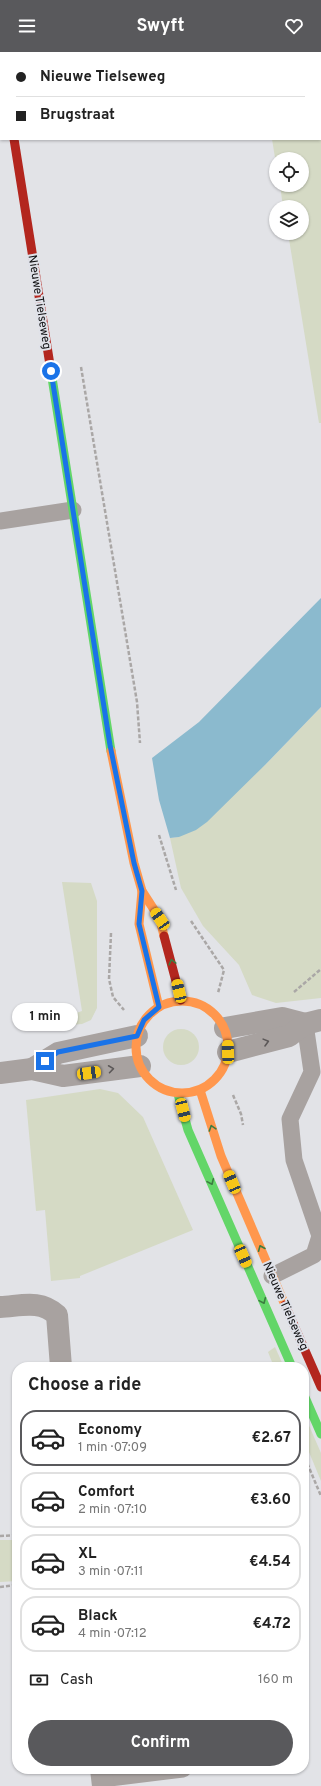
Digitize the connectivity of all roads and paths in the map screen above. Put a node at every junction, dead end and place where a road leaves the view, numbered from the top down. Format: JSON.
{"nodes":[{"id":1,"x":14,"y":140,"type":"edge"},
{"id":2,"x":80,"y":364,"type":"dead end"},
{"id":3,"x":73,"y":510,"type":"junction"},
{"id":4,"x":0,"y":521,"type":"edge"},
{"id":5,"x":140,"y":747,"type":"dead end"},
{"id":6,"x":158,"y":831,"type":"dead end"},
{"id":7,"x":142,"y":891,"type":"junction"},
{"id":8,"x":177,"y":891,"type":"dead end"},
{"id":9,"x":190,"y":920,"type":"dead end"},
{"id":10,"x":177,"y":982,"type":"junction"},
{"id":11,"x":218,"y":993,"type":"junction"},
{"id":12,"x":181,"y":1000,"type":"junction"},
{"id":13,"x":159,"y":1007,"type":"junction"},
{"id":14,"x":313,"y":1022,"type":"edge"},
{"id":15,"x":233,"y":1026,"type":"junction"},
{"id":16,"x":137,"y":1036,"type":"junction"},
{"id":17,"x":228,"y":1052,"type":"junction"},
{"id":18,"x":140,"y":1066,"type":"junction"},
{"id":19,"x":32,"y":1069,"type":"junction"},
{"id":20,"x":0,"y":1073,"type":"edge"},
{"id":21,"x":200,"y":1090,"type":"junction"},
{"id":22,"x":178,"y":1094,"type":"junction"},
{"id":23,"x":272,"y":1276,"type":"junction"},
{"id":24,"x":0,"y":1307,"type":"edge"},
{"id":25,"x":61,"y":1362,"type":"edge"},
{"id":26,"x":290,"y":1362,"type":"edge"},
{"id":27,"x":321,"y":1387,"type":"edge"},
{"id":28,"x":309,"y":1406,"type":"edge"},
{"id":29,"x":321,"y":1434,"type":"edge"},
{"id":30,"x":309,"y":1467,"type":"edge"},
{"id":31,"x":321,"y":1496,"type":"edge"},
{"id":32,"x":12,"y":1535,"type":"edge"},
{"id":33,"x":0,"y":1536,"type":"edge"},
{"id":34,"x":12,"y":1586,"type":"edge"},
{"id":35,"x":0,"y":1587,"type":"edge"},
{"id":36,"x":138,"y":1774,"type":"edge"},
{"id":37,"x":102,"y":1778,"type":"edge"}],
"edges":[{"from":1,"to":3,"type":"main road","name":"Nieuwe Tielseweg"},
{"from":2,"to":5,"type":"path"},
{"from":3,"to":4,"type":"lane"},
{"from":3,"to":7,"type":"main road","name":"Nieuwe Tielseweg"},
{"from":6,"to":8,"type":"path"},
{"from":10,"to":7,"type":"main road","name":"Nieuwe Tielseweg","one_way":true},
{"from":7,"to":13,"type":"main road","name":"Nieuwe Tielseweg"},
{"from":9,"to":11,"type":"path"},
{"from":10,"to":11,"type":"path"},
{"from":10,"to":12,"type":"main road","name":"Nieuwe Tielseweg"},
{"from":11,"to":15,"type":"path"},
{"from":12,"to":13,"type":"main road"},
{"from":12,"to":15,"type":"main road"},
{"from":13,"to":16,"type":"main road"},
{"from":14,"to":15,"type":"street"},
{"from":17,"to":14,"type":"street","one_way":true},
{"from":14,"to":23,"type":"lane"},
{"from":15,"to":17,"type":"main road"},
{"from":16,"to":18,"type":"main road"},
{"from":16,"to":19,"type":"street"},
{"from":17,"to":21,"type":"main road"},
{"from":19,"to":18,"type":"street","one_way":true},
{"from":18,"to":22,"type":"main road"},
{"from":19,"to":20,"type":"street"},
{"from":21,"to":22,"type":"main road"},
{"from":23,"to":21,"type":"main road","name":"Nieuwe Tielseweg","one_way":true},
{"from":22,"to":26,"type":"main road","name":"Nieuwe Tielseweg","one_way":true},
{"from":23,"to":27,"type":"main road","name":"Nieuwe Tielseweg"},
{"from":24,"to":25,"type":"street"},
{"from":28,"to":29,"type":"main road"},
{"from":30,"to":31,"type":"path"},
{"from":32,"to":33,"type":"path"},
{"from":34,"to":35,"type":"path"},
{"from":36,"to":37,"type":"lane"}]}
